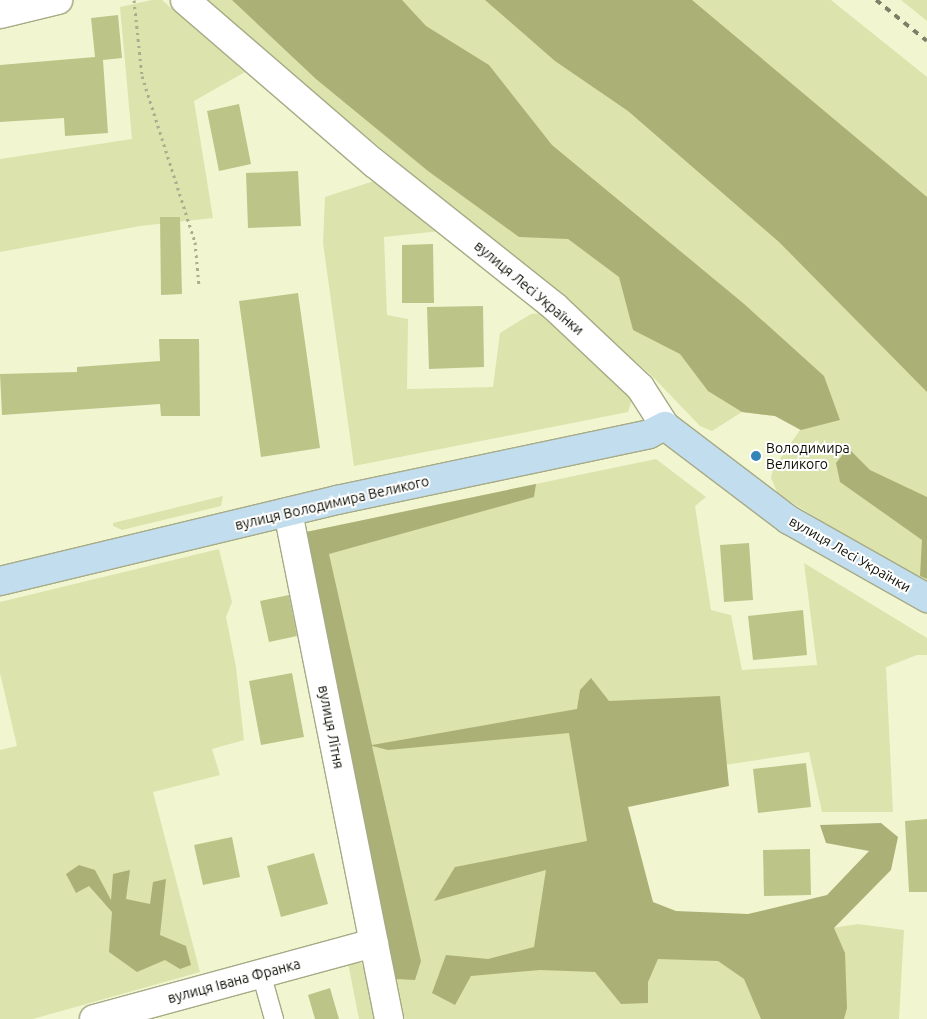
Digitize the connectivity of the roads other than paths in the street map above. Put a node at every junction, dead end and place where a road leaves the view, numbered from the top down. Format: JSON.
{"nodes":[{"id":1,"x":58,"y":0,"type":"edge"},
{"id":2,"x":185,"y":0,"type":"edge"},
{"id":3,"x":0,"y":14,"type":"edge"},
{"id":4,"x":665,"y":426,"type":"junction"},
{"id":5,"x":288,"y":512,"type":"junction"},
{"id":6,"x":0,"y":581,"type":"edge"},
{"id":7,"x":927,"y":598,"type":"edge"},
{"id":8,"x":374,"y":943,"type":"junction"},
{"id":9,"x":261,"y":973,"type":"junction"},
{"id":10,"x":94,"y":1019,"type":"edge"},
{"id":11,"x":274,"y":1019,"type":"edge"},
{"id":12,"x":389,"y":1019,"type":"edge"}],
"edges":[{"from":1,"to":3,"type":"street"},
{"from":2,"to":4,"type":"street","name":"вулиця Лесі Українки"},
{"from":4,"to":5,"type":"main road","name":"вулиця Володимира Великого"},
{"from":4,"to":7,"type":"main road","name":"вулиця Лесі Українки"},
{"from":5,"to":6,"type":"main road","name":"вулиця Володимира Великого"},
{"from":5,"to":8,"type":"street","name":"вулиця Літня"},
{"from":8,"to":9,"type":"street","name":"вулиця Івана Франка"},
{"from":8,"to":12,"type":"street","name":"вулиця Літня"},
{"from":9,"to":10,"type":"street","name":"вулиця Івана Франка"},
{"from":9,"to":11,"type":"lane"}]}
